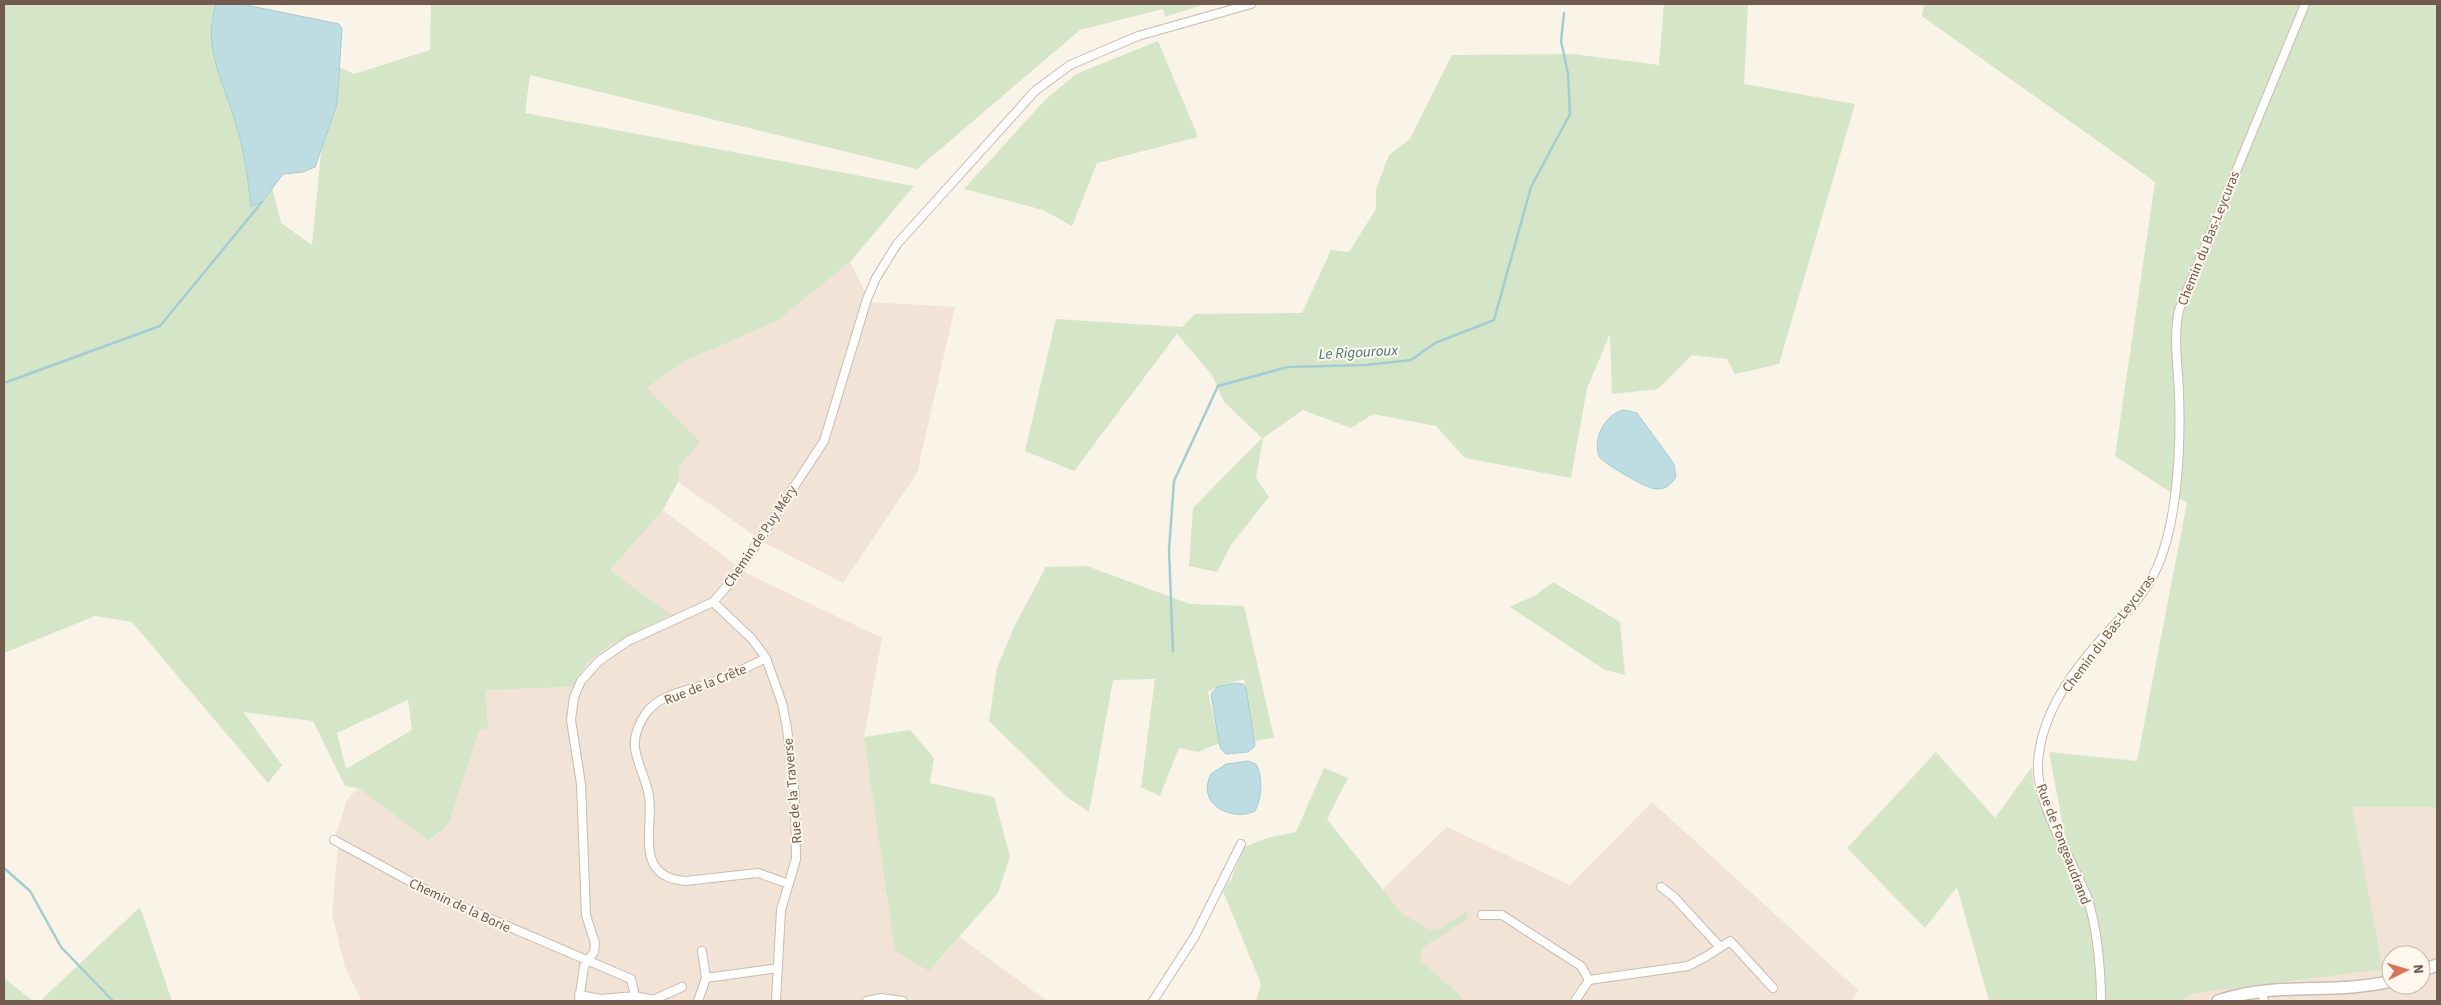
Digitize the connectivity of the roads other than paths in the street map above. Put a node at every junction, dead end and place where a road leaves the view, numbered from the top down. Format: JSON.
{"nodes":[{"id":1,"x":1251,"y":4,"type":"edge"},
{"id":2,"x":2305,"y":4,"type":"edge"},
{"id":3,"x":713,"y":602,"type":"junction"},
{"id":4,"x":766,"y":658,"type":"junction"},
{"id":5,"x":2039,"y":746,"type":"joint"},
{"id":6,"x":334,"y":840,"type":"dead end"},
{"id":7,"x":1241,"y":844,"type":"dead end"},
{"id":8,"x":789,"y":884,"type":"junction"},
{"id":9,"x":1661,"y":887,"type":"dead end"},
{"id":10,"x":1482,"y":915,"type":"dead end"},
{"id":11,"x":1720,"y":947,"type":"junction"},
{"id":12,"x":702,"y":951,"type":"dead end"},
{"id":13,"x":588,"y":962,"type":"junction"},
{"id":14,"x":778,"y":968,"type":"junction"},
{"id":15,"x":706,"y":978,"type":"junction"},
{"id":16,"x":1589,"y":980,"type":"junction"},
{"id":17,"x":2381,"y":983,"type":"edge"},
{"id":18,"x":682,"y":987,"type":"dead end"},
{"id":19,"x":1772,"y":988,"type":"dead end"},
{"id":20,"x":635,"y":996,"type":"junction"},
{"id":21,"x":2263,"y":996,"type":"edge"},
{"id":22,"x":579,"y":998,"type":"edge"},
{"id":23,"x":698,"y":1001,"type":"edge"},
{"id":24,"x":776,"y":1001,"type":"edge"},
{"id":25,"x":867,"y":1001,"type":"edge"},
{"id":26,"x":903,"y":1001,"type":"edge"},
{"id":27,"x":1153,"y":1001,"type":"edge"},
{"id":28,"x":1575,"y":1001,"type":"edge"},
{"id":29,"x":2101,"y":1001,"type":"edge"},
{"id":30,"x":2218,"y":1001,"type":"edge"}],
"edges":[{"from":1,"to":3,"type":"street","name":"Chemin de Puy Méry"},
{"from":2,"to":5,"type":"street","name":"Chemin du Bas-Leycuras"},
{"from":3,"to":4,"type":"street","name":"Rue de la Traverse"},
{"from":3,"to":13,"type":"street","name":"Chemin de Puy Méry"},
{"from":4,"to":8,"type":"street","name":"Rue de la Traverse"},
{"from":4,"to":8,"type":"street","name":"Rue de la Crête"},
{"from":5,"to":29,"type":"street","name":"Rue de Fongeaudrand"},
{"from":6,"to":13,"type":"street","name":"Chemin de la Borie"},
{"from":7,"to":27,"type":"street"},
{"from":8,"to":14,"type":"street","name":"Rue de la Traverse"},
{"from":9,"to":11,"type":"street"},
{"from":10,"to":16,"type":"street"},
{"from":11,"to":16,"type":"street"},
{"from":11,"to":19,"type":"street"},
{"from":12,"to":15,"type":"street"},
{"from":13,"to":20,"type":"street","name":"Chemin de la Borie"},
{"from":13,"to":22,"type":"street","name":"Chemin de Puy Méry"},
{"from":14,"to":15,"type":"street"},
{"from":14,"to":24,"type":"street","name":"Rue de la Traverse"},
{"from":15,"to":23,"type":"street"},
{"from":16,"to":28,"type":"street"},
{"from":17,"to":21,"type":"street"},
{"from":18,"to":20,"type":"street"},
{"from":20,"to":22,"type":"street"},
{"from":21,"to":30,"type":"street"},
{"from":25,"to":26,"type":"street"}]}
